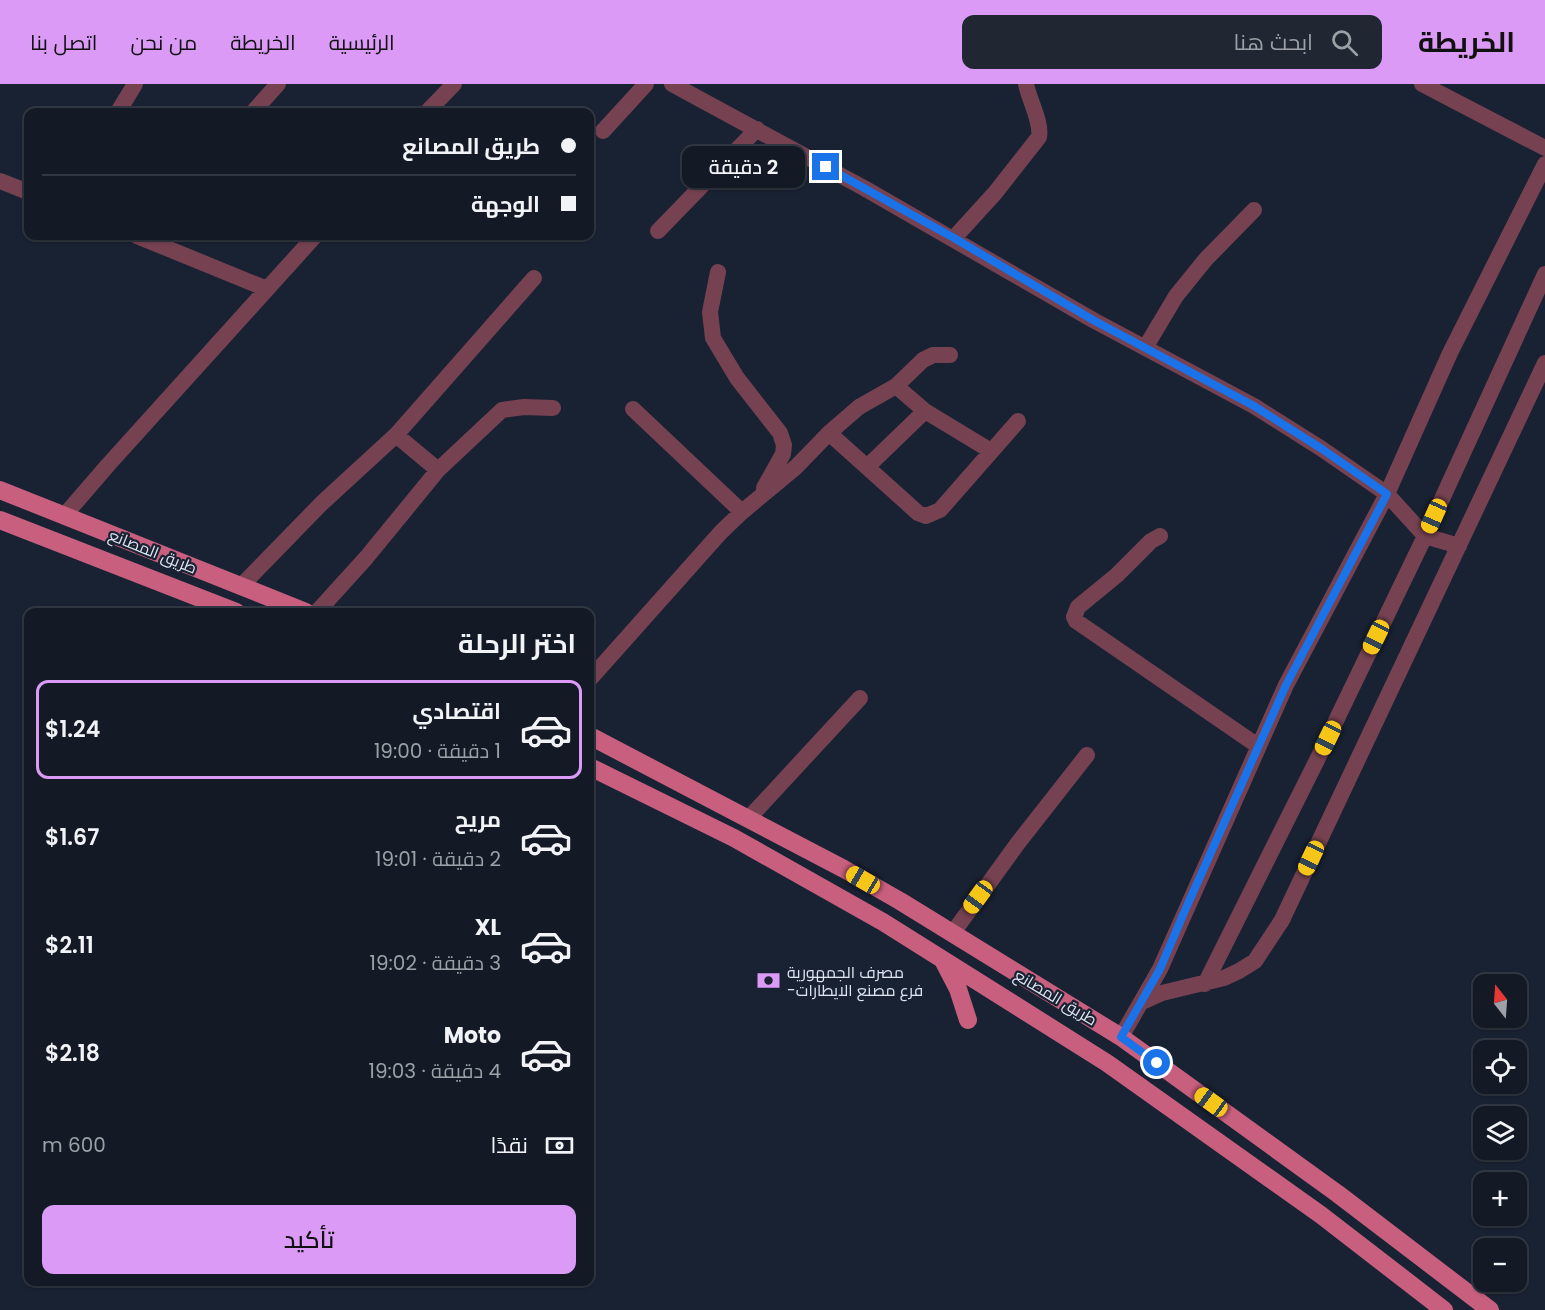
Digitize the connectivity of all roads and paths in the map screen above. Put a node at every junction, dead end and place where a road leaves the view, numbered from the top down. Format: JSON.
{"nodes":[{"id":1,"x":135,"y":84,"type":"edge"},
{"id":2,"x":278,"y":84,"type":"edge"},
{"id":3,"x":454,"y":84,"type":"edge"},
{"id":4,"x":646,"y":84,"type":"edge"},
{"id":5,"x":672,"y":84,"type":"edge"},
{"id":6,"x":1026,"y":84,"type":"edge"},
{"id":7,"x":1422,"y":84,"type":"edge"},
{"id":8,"x":120,"y":108,"type":"edge"},
{"id":9,"x":257,"y":108,"type":"edge"},
{"id":10,"x":431,"y":108,"type":"edge"},
{"id":11,"x":757,"y":129,"type":"junction"},
{"id":12,"x":603,"y":131,"type":"dead end"},
{"id":13,"x":1545,"y":148,"type":"edge"},
{"id":14,"x":1545,"y":165,"type":"edge"},
{"id":15,"x":0,"y":181,"type":"edge"},
{"id":16,"x":24,"y":190,"type":"edge"},
{"id":17,"x":1254,"y":210,"type":"dead end"},
{"id":18,"x":658,"y":231,"type":"dead end"},
{"id":19,"x":954,"y":238,"type":"junction"},
{"id":20,"x":147,"y":240,"type":"edge"},
{"id":21,"x":311,"y":240,"type":"edge"},
{"id":22,"x":718,"y":272,"type":"dead end"},
{"id":23,"x":1545,"y":274,"type":"edge"},
{"id":24,"x":534,"y":278,"type":"dead end"},
{"id":25,"x":267,"y":289,"type":"junction"},
{"id":26,"x":1145,"y":348,"type":"junction"},
{"id":27,"x":950,"y":356,"type":"dead end"},
{"id":28,"x":1545,"y":363,"type":"edge"},
{"id":29,"x":896,"y":386,"type":"junction"},
{"id":30,"x":553,"y":408,"type":"dead end"},
{"id":31,"x":633,"y":409,"type":"dead end"},
{"id":32,"x":925,"y":411,"type":"junction"},
{"id":33,"x":1018,"y":421,"type":"dead end"},
{"id":34,"x":829,"y":433,"type":"junction"},
{"id":35,"x":396,"y":435,"type":"junction"},
{"id":36,"x":991,"y":451,"type":"junction"},
{"id":37,"x":867,"y":467,"type":"junction"},
{"id":38,"x":438,"y":470,"type":"junction"},
{"id":39,"x":0,"y":490,"type":"edge"},
{"id":40,"x":1387,"y":494,"type":"junction"},
{"id":41,"x":759,"y":497,"type":"junction"},
{"id":42,"x":742,"y":512,"type":"junction"},
{"id":43,"x":64,"y":516,"type":"junction"},
{"id":44,"x":0,"y":520,"type":"edge"},
{"id":45,"x":1160,"y":536,"type":"dead end"},
{"id":46,"x":1425,"y":536,"type":"junction"},
{"id":47,"x":1459,"y":546,"type":"junction"},
{"id":48,"x":241,"y":586,"type":"junction"},
{"id":49,"x":226,"y":608,"type":"edge"},
{"id":50,"x":296,"y":608,"type":"edge"},
{"id":51,"x":321,"y":608,"type":"edge"},
{"id":52,"x":594,"y":674,"type":"edge"},
{"id":53,"x":860,"y":698,"type":"dead end"},
{"id":54,"x":594,"y":738,"type":"edge"},
{"id":55,"x":1258,"y":746,"type":"junction"},
{"id":56,"x":1087,"y":755,"type":"dead end"},
{"id":57,"x":594,"y":769,"type":"edge"},
{"id":58,"x":748,"y":818,"type":"junction"},
{"id":59,"x":952,"y":934,"type":"junction"},
{"id":60,"x":943,"y":961,"type":"junction"},
{"id":61,"x":1205,"y":984,"type":"junction"},
{"id":62,"x":1142,"y":1002,"type":"junction"},
{"id":63,"x":968,"y":1020,"type":"dead end"},
{"id":64,"x":1121,"y":1037,"type":"junction"},
{"id":65,"x":1444,"y":1310,"type":"edge"},
{"id":66,"x":1490,"y":1310,"type":"edge"}],
"edges":[{"from":1,"to":8,"type":"street"},
{"from":2,"to":9,"type":"street"},
{"from":3,"to":10,"type":"street"},
{"from":4,"to":12,"type":"street"},
{"from":5,"to":11,"type":"street"},
{"from":6,"to":19,"type":"street"},
{"from":7,"to":13,"type":"street"},
{"from":11,"to":18,"type":"street"},
{"from":11,"to":19,"type":"street"},
{"from":14,"to":40,"type":"street"},
{"from":15,"to":16,"type":"street"},
{"from":17,"to":26,"type":"street"},
{"from":19,"to":26,"type":"street"},
{"from":20,"to":25,"type":"street"},
{"from":21,"to":25,"type":"street"},
{"from":22,"to":41,"type":"street"},
{"from":23,"to":46,"type":"street"},
{"from":24,"to":35,"type":"street"},
{"from":25,"to":43,"type":"street"},
{"from":26,"to":40,"type":"street"},
{"from":27,"to":29,"type":"street"},
{"from":28,"to":47,"type":"street"},
{"from":29,"to":32,"type":"street"},
{"from":29,"to":34,"type":"street"},
{"from":30,"to":38,"type":"street"},
{"from":31,"to":42,"type":"street"},
{"from":32,"to":36,"type":"street"},
{"from":32,"to":37,"type":"street"},
{"from":33,"to":36,"type":"street"},
{"from":34,"to":37,"type":"street"},
{"from":34,"to":41,"type":"street"},
{"from":35,"to":38,"type":"street"},
{"from":35,"to":48,"type":"street"},
{"from":36,"to":37,"type":"street"},
{"from":38,"to":51,"type":"street"},
{"from":39,"to":43,"type":"main road","name":"طريق المصانع"},
{"from":40,"to":46,"type":"street"},
{"from":40,"to":55,"type":"street"},
{"from":41,"to":42,"type":"street"},
{"from":42,"to":52,"type":"street"},
{"from":43,"to":48,"type":"main road","name":"طريق المصانع"},
{"from":44,"to":49,"type":"main road","name":"طريق المصانع"},
{"from":45,"to":55,"type":"street"},
{"from":46,"to":47,"type":"street"},
{"from":46,"to":61,"type":"street"},
{"from":47,"to":61,"type":"street"},
{"from":48,"to":50,"type":"main road","name":"طريق المصانع"},
{"from":53,"to":58,"type":"street"},
{"from":54,"to":58,"type":"main road","name":"طريق المصانع"},
{"from":55,"to":62,"type":"street"},
{"from":56,"to":59,"type":"street"},
{"from":57,"to":60,"type":"main road","name":"طريق المصانع"},
{"from":58,"to":59,"type":"main road","name":"طريق المصانع"},
{"from":59,"to":64,"type":"main road","name":"طريق المصانع"},
{"from":60,"to":63,"type":"main road"},
{"from":60,"to":65,"type":"main road","name":"طريق المصانع"},
{"from":61,"to":62,"type":"street"},
{"from":62,"to":64,"type":"street"},
{"from":64,"to":66,"type":"main road","name":"طريق المصانع"}]}
